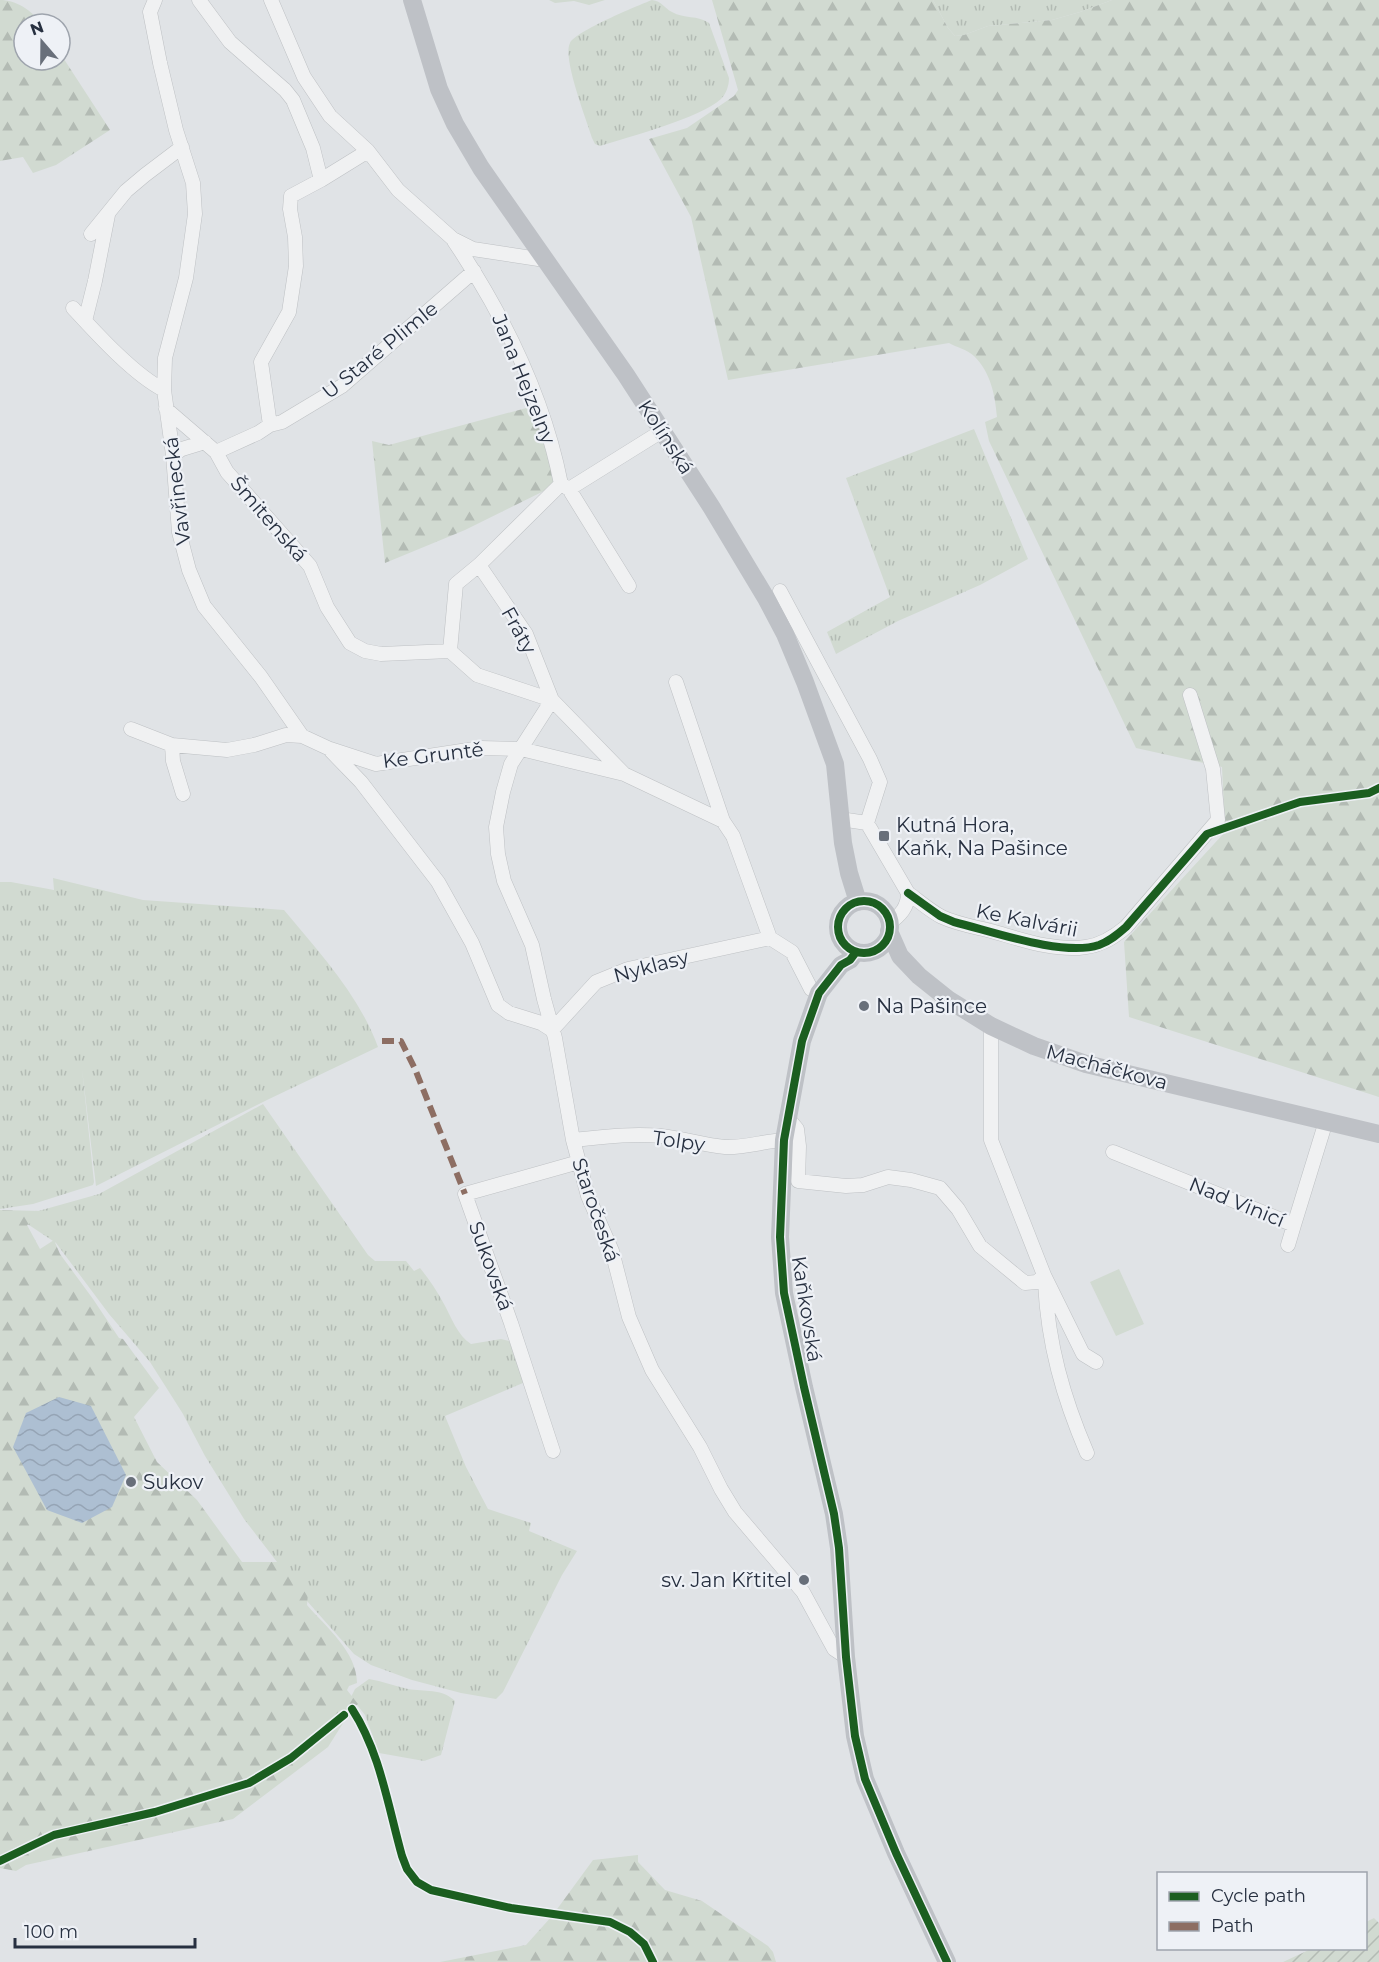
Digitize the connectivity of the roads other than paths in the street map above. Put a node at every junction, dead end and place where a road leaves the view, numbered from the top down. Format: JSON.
{"nodes":[{"id":1,"x":155,"y":0,"type":"edge"},
{"id":2,"x":199,"y":0,"type":"edge"},
{"id":3,"x":271,"y":0,"type":"edge"},
{"id":4,"x":412,"y":0,"type":"edge"},
{"id":5,"x":304,"y":77,"type":"junction"},
{"id":6,"x":285,"y":90,"type":"junction"},
{"id":7,"x":182,"y":147,"type":"junction"},
{"id":8,"x":368,"y":151,"type":"junction"},
{"id":9,"x":321,"y":180,"type":"junction"},
{"id":10,"x":108,"y":212,"type":"junction"},
{"id":11,"x":91,"y":234,"type":"dead end"},
{"id":12,"x":453,"y":239,"type":"junction"},
{"id":13,"x":545,"y":260,"type":"junction"},
{"id":14,"x":474,"y":271,"type":"junction"},
{"id":15,"x":73,"y":308,"type":"dead end"},
{"id":16,"x":85,"y":321,"type":"junction"},
{"id":17,"x":164,"y":390,"type":"junction"},
{"id":18,"x":166,"y":409,"type":"junction"},
{"id":19,"x":270,"y":425,"type":"junction"},
{"id":20,"x":662,"y":431,"type":"junction"},
{"id":21,"x":205,"y":442,"type":"junction"},
{"id":22,"x":216,"y":452,"type":"junction"},
{"id":23,"x":173,"y":455,"type":"junction"},
{"id":24,"x":565,"y":487,"type":"junction"},
{"id":25,"x":479,"y":565,"type":"junction"},
{"id":26,"x":628,"y":586,"type":"dead end"},
{"id":27,"x":780,"y":591,"type":"dead end"},
{"id":28,"x":450,"y":651,"type":"junction"},
{"id":29,"x":676,"y":682,"type":"dead end"},
{"id":30,"x":1190,"y":695,"type":"dead end"},
{"id":31,"x":552,"y":700,"type":"junction"},
{"id":32,"x":131,"y":729,"type":"dead end"},
{"id":33,"x":302,"y":736,"type":"junction"},
{"id":34,"x":172,"y":745,"type":"junction"},
{"id":35,"x":521,"y":749,"type":"junction"},
{"id":36,"x":330,"y":750,"type":"junction"},
{"id":37,"x":376,"y":764,"type":"junction"},
{"id":38,"x":624,"y":774,"type":"junction"},
{"id":39,"x":361,"y":782,"type":"junction"},
{"id":40,"x":183,"y":794,"type":"dead end"},
{"id":41,"x":840,"y":819,"type":"junction"},
{"id":42,"x":723,"y":821,"type":"junction"},
{"id":43,"x":867,"y":823,"type":"junction"},
{"id":44,"x":908,"y":893,"type":"junction"},
{"id":45,"x":858,"y":902,"type":"junction"},
{"id":46,"x":889,"y":928,"type":"junction"},
{"id":47,"x":770,"y":938,"type":"junction"},
{"id":48,"x":849,"y":947,"type":"junction"},
{"id":49,"x":878,"y":949,"type":"junction"},
{"id":50,"x":900,"y":956,"type":"junction"},
{"id":51,"x":819,"y":993,"type":"junction"},
{"id":52,"x":991,"y":1026,"type":"junction"},
{"id":53,"x":552,"y":1030,"type":"junction"},
{"id":54,"x":787,"y":1117,"type":"junction"},
{"id":55,"x":1333,"y":1123,"type":"junction"},
{"id":56,"x":1379,"y":1134,"type":"edge"},
{"id":57,"x":573,"y":1140,"type":"junction"},
{"id":58,"x":784,"y":1140,"type":"junction"},
{"id":59,"x":1113,"y":1152,"type":"dead end"},
{"id":60,"x":579,"y":1162,"type":"junction"},
{"id":61,"x":1294,"y":1225,"type":"junction"},
{"id":62,"x":1288,"y":1245,"type":"dead end"},
{"id":63,"x":1044,"y":1275,"type":"junction"},
{"id":64,"x":1096,"y":1362,"type":"dead end"},
{"id":65,"x":554,"y":1451,"type":"dead end"},
{"id":66,"x":1087,"y":1453,"type":"dead end"},
{"id":67,"x":847,"y":1662,"type":"junction"},
{"id":68,"x":947,"y":1962,"type":"edge"}],
"edges":[{"from":1,"to":7,"type":"street","name":"Vavřinecká"},
{"from":2,"to":6,"type":"street"},
{"from":3,"to":5,"type":"street"},
{"from":4,"to":13,"type":"street","name":"Kolínská"},
{"from":5,"to":6,"type":"street"},
{"from":5,"to":8,"type":"street"},
{"from":6,"to":9,"type":"street"},
{"from":7,"to":10,"type":"street"},
{"from":7,"to":17,"type":"street","name":"Vavřinecká"},
{"from":8,"to":9,"type":"street"},
{"from":8,"to":12,"type":"street"},
{"from":9,"to":19,"type":"street"},
{"from":10,"to":11,"type":"street"},
{"from":10,"to":16,"type":"street"},
{"from":12,"to":13,"type":"street"},
{"from":12,"to":14,"type":"street","name":"Jana Hejzelny"},
{"from":13,"to":20,"type":"street","name":"Kolínská"},
{"from":14,"to":19,"type":"street","name":"U Staré Plimle"},
{"from":14,"to":24,"type":"street","name":"Jana Hejzelny"},
{"from":15,"to":16,"type":"street"},
{"from":16,"to":17,"type":"street"},
{"from":17,"to":18,"type":"street","name":"Vavřinecká"},
{"from":18,"to":21,"type":"street","name":"Šmitenská"},
{"from":18,"to":23,"type":"street","name":"Vavřinecká"},
{"from":19,"to":22,"type":"street","name":"U Staré Plimle"},
{"from":20,"to":24,"type":"street"},
{"from":20,"to":41,"type":"street","name":"Kolínská"},
{"from":21,"to":22,"type":"street","name":"Šmitenská"},
{"from":21,"to":23,"type":"street"},
{"from":22,"to":28,"type":"street","name":"Šmitenská"},
{"from":23,"to":33,"type":"street","name":"Vavřinecká"},
{"from":24,"to":25,"type":"street"},
{"from":24,"to":26,"type":"street","name":"Jana Hejzelny"},
{"from":25,"to":28,"type":"street"},
{"from":25,"to":31,"type":"street","name":"Fráty"},
{"from":27,"to":43,"type":"street"},
{"from":28,"to":31,"type":"street"},
{"from":29,"to":42,"type":"street"},
{"from":30,"to":44,"type":"street","name":"Ke Kalvárii"},
{"from":31,"to":35,"type":"street"},
{"from":31,"to":38,"type":"street","name":"Ke Gruntě"},
{"from":32,"to":34,"type":"street"},
{"from":33,"to":34,"type":"street"},
{"from":33,"to":36,"type":"street","name":"Ke Gruntě"},
{"from":34,"to":40,"type":"street"},
{"from":35,"to":37,"type":"street","name":"Ke Gruntě"},
{"from":35,"to":38,"type":"street","name":"Ke Gruntě"},
{"from":35,"to":53,"type":"street","name":"Staročeská"},
{"from":36,"to":37,"type":"street","name":"Ke Gruntě"},
{"from":36,"to":39,"type":"street"},
{"from":37,"to":39,"type":"street"},
{"from":38,"to":42,"type":"street","name":"Ke Gruntě"},
{"from":39,"to":53,"type":"street"},
{"from":41,"to":43,"type":"street"},
{"from":41,"to":45,"type":"street","name":"Kolínská"},
{"from":42,"to":47,"type":"street"},
{"from":43,"to":44,"type":"street"},
{"from":44,"to":46,"type":"street"},
{"from":45,"to":46,"type":"street"},
{"from":45,"to":48,"type":"street"},
{"from":46,"to":49,"type":"street"},
{"from":46,"to":50,"type":"street"},
{"from":47,"to":51,"type":"street"},
{"from":47,"to":53,"type":"street","name":"Nyklasy"},
{"from":48,"to":49,"type":"street"},
{"from":48,"to":51,"type":"street","name":"Kaňkovská"},
{"from":49,"to":50,"type":"street"},
{"from":50,"to":52,"type":"street","name":"Macháčkova"},
{"from":51,"to":54,"type":"street","name":"Kaňkovská"},
{"from":52,"to":55,"type":"street","name":"Macháčkova"},
{"from":52,"to":63,"type":"street"},
{"from":53,"to":57,"type":"street","name":"Staročeská"},
{"from":54,"to":58,"type":"street","name":"Kaňkovská"},
{"from":54,"to":63,"type":"street"},
{"from":55,"to":56,"type":"street","name":"Macháčkova"},
{"from":55,"to":61,"type":"street","name":"Nad Vinicí"},
{"from":57,"to":58,"type":"street","name":"Tolpy"},
{"from":57,"to":60,"type":"street","name":"Staročeská"},
{"from":58,"to":67,"type":"street","name":"Kaňkovská"},
{"from":59,"to":61,"type":"street","name":"Nad Vinicí"},
{"from":60,"to":65,"type":"street","name":"Sukovská"},
{"from":60,"to":67,"type":"street","name":"Staročeská"},
{"from":61,"to":62,"type":"street"},
{"from":63,"to":64,"type":"street"},
{"from":63,"to":66,"type":"street"},
{"from":67,"to":68,"type":"street","name":"Kaňkovská"}]}
